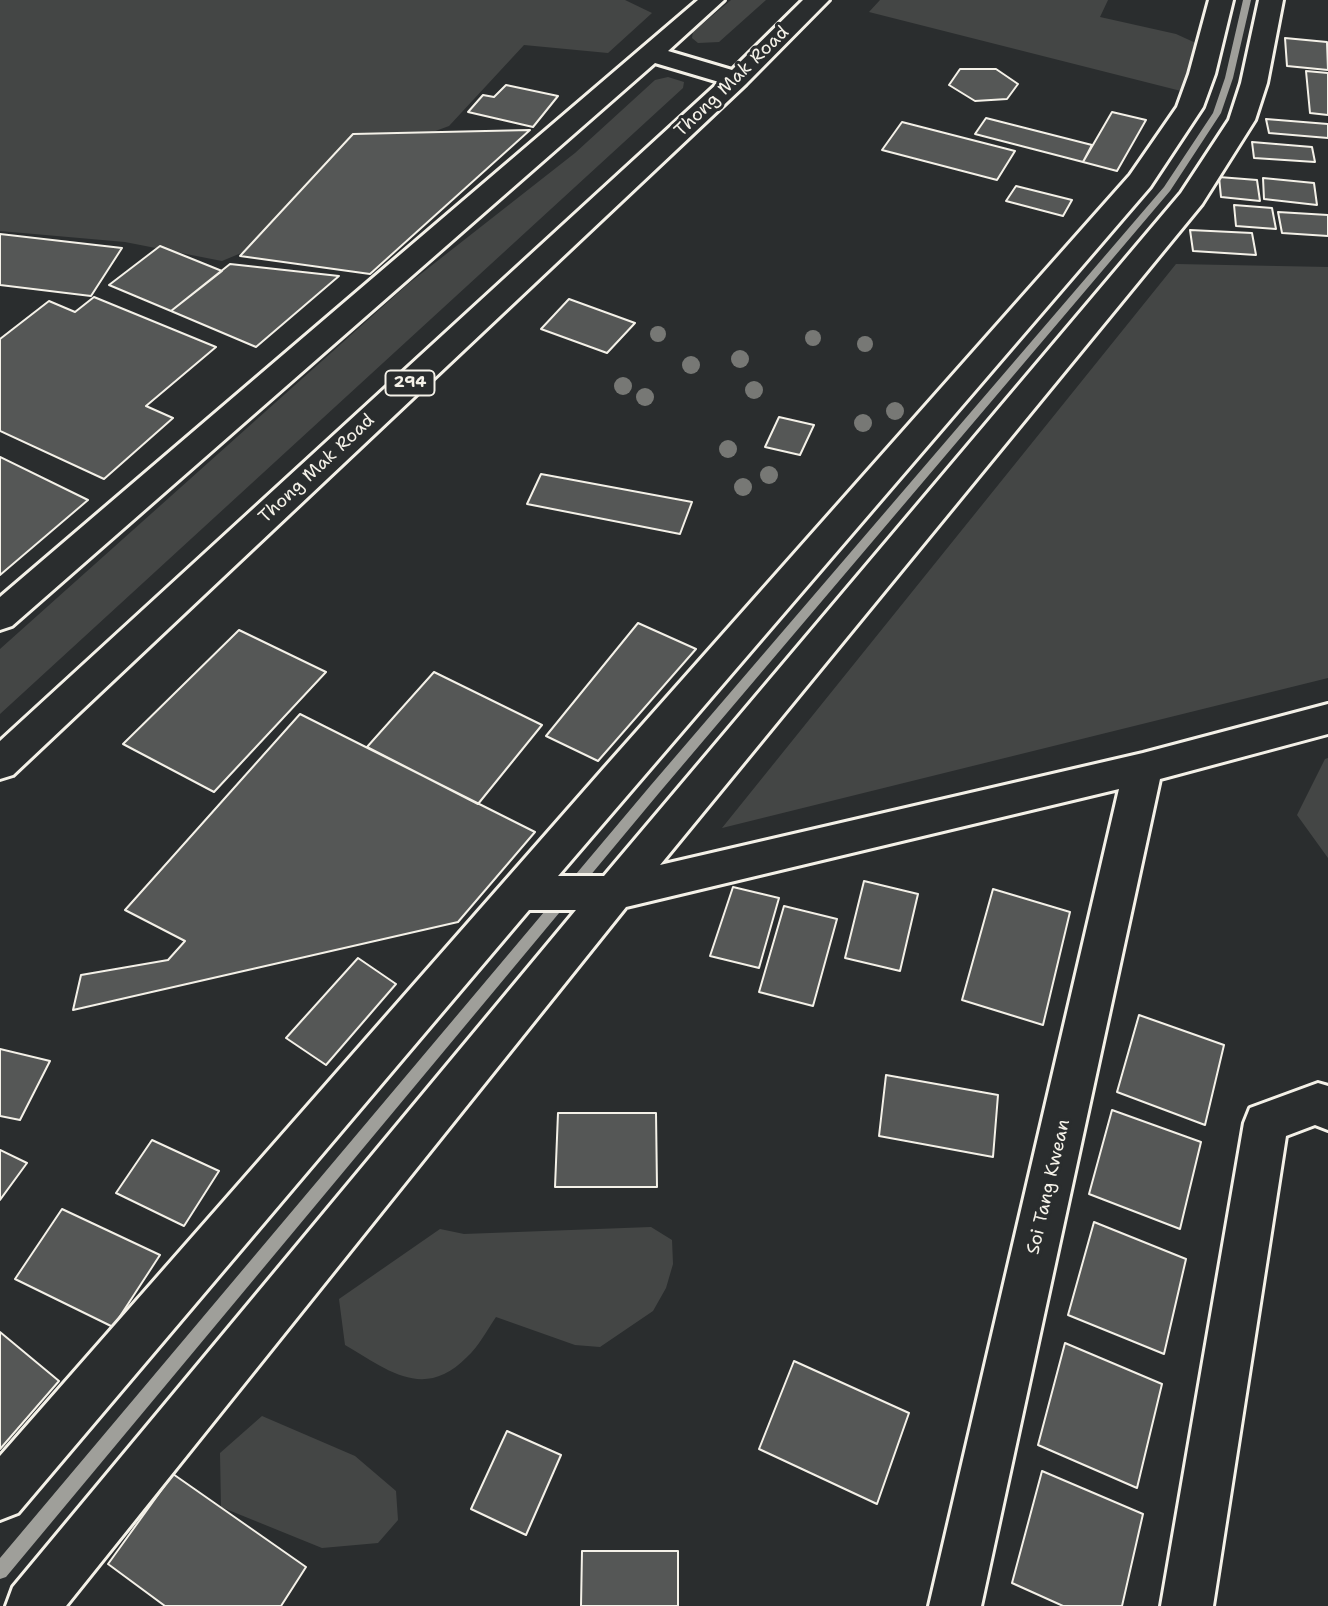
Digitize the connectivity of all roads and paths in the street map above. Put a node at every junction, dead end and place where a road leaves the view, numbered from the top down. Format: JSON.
{"nodes":[{"id":1,"x":712,"y":0,"type":"edge"},
{"id":2,"x":817,"y":0,"type":"edge"},
{"id":3,"x":1221,"y":0,"type":"edge"},
{"id":4,"x":1271,"y":0,"type":"edge"},
{"id":5,"x":651,"y":54,"type":"junction"},
{"id":6,"x":737,"y":79,"type":"junction"},
{"id":7,"x":0,"y":617,"type":"edge"},
{"id":8,"x":1328,"y":719,"type":"edge"},
{"id":9,"x":0,"y":765,"type":"edge"},
{"id":10,"x":1143,"y":768,"type":"junction"},
{"id":11,"x":519,"y":893,"type":"junction"},
{"id":12,"x":615,"y":893,"type":"junction"},
{"id":13,"x":1328,"y":1109,"type":"edge"},
{"id":14,"x":0,"y":1495,"type":"edge"},
{"id":15,"x":32,"y":1606,"type":"edge"},
{"id":16,"x":955,"y":1606,"type":"edge"},
{"id":17,"x":1187,"y":1606,"type":"edge"}],
"edges":[{"from":1,"to":5,"type":"street"},
{"from":2,"to":6,"type":"street","name":"Thong Mak Road","number":"294"},
{"from":3,"to":11,"type":"street"},
{"from":4,"to":12,"type":"street"},
{"from":5,"to":6,"type":"street"},
{"from":5,"to":7,"type":"street"},
{"from":6,"to":9,"type":"street","name":"Thong Mak Road","number":"294"},
{"from":8,"to":10,"type":"street"},
{"from":10,"to":12,"type":"street"},
{"from":10,"to":16,"type":"street","name":"Soi Tang Kwean"},
{"from":11,"to":12,"type":"street"},
{"from":11,"to":14,"type":"street"},
{"from":12,"to":15,"type":"street"},
{"from":13,"to":17,"type":"street"}]}
